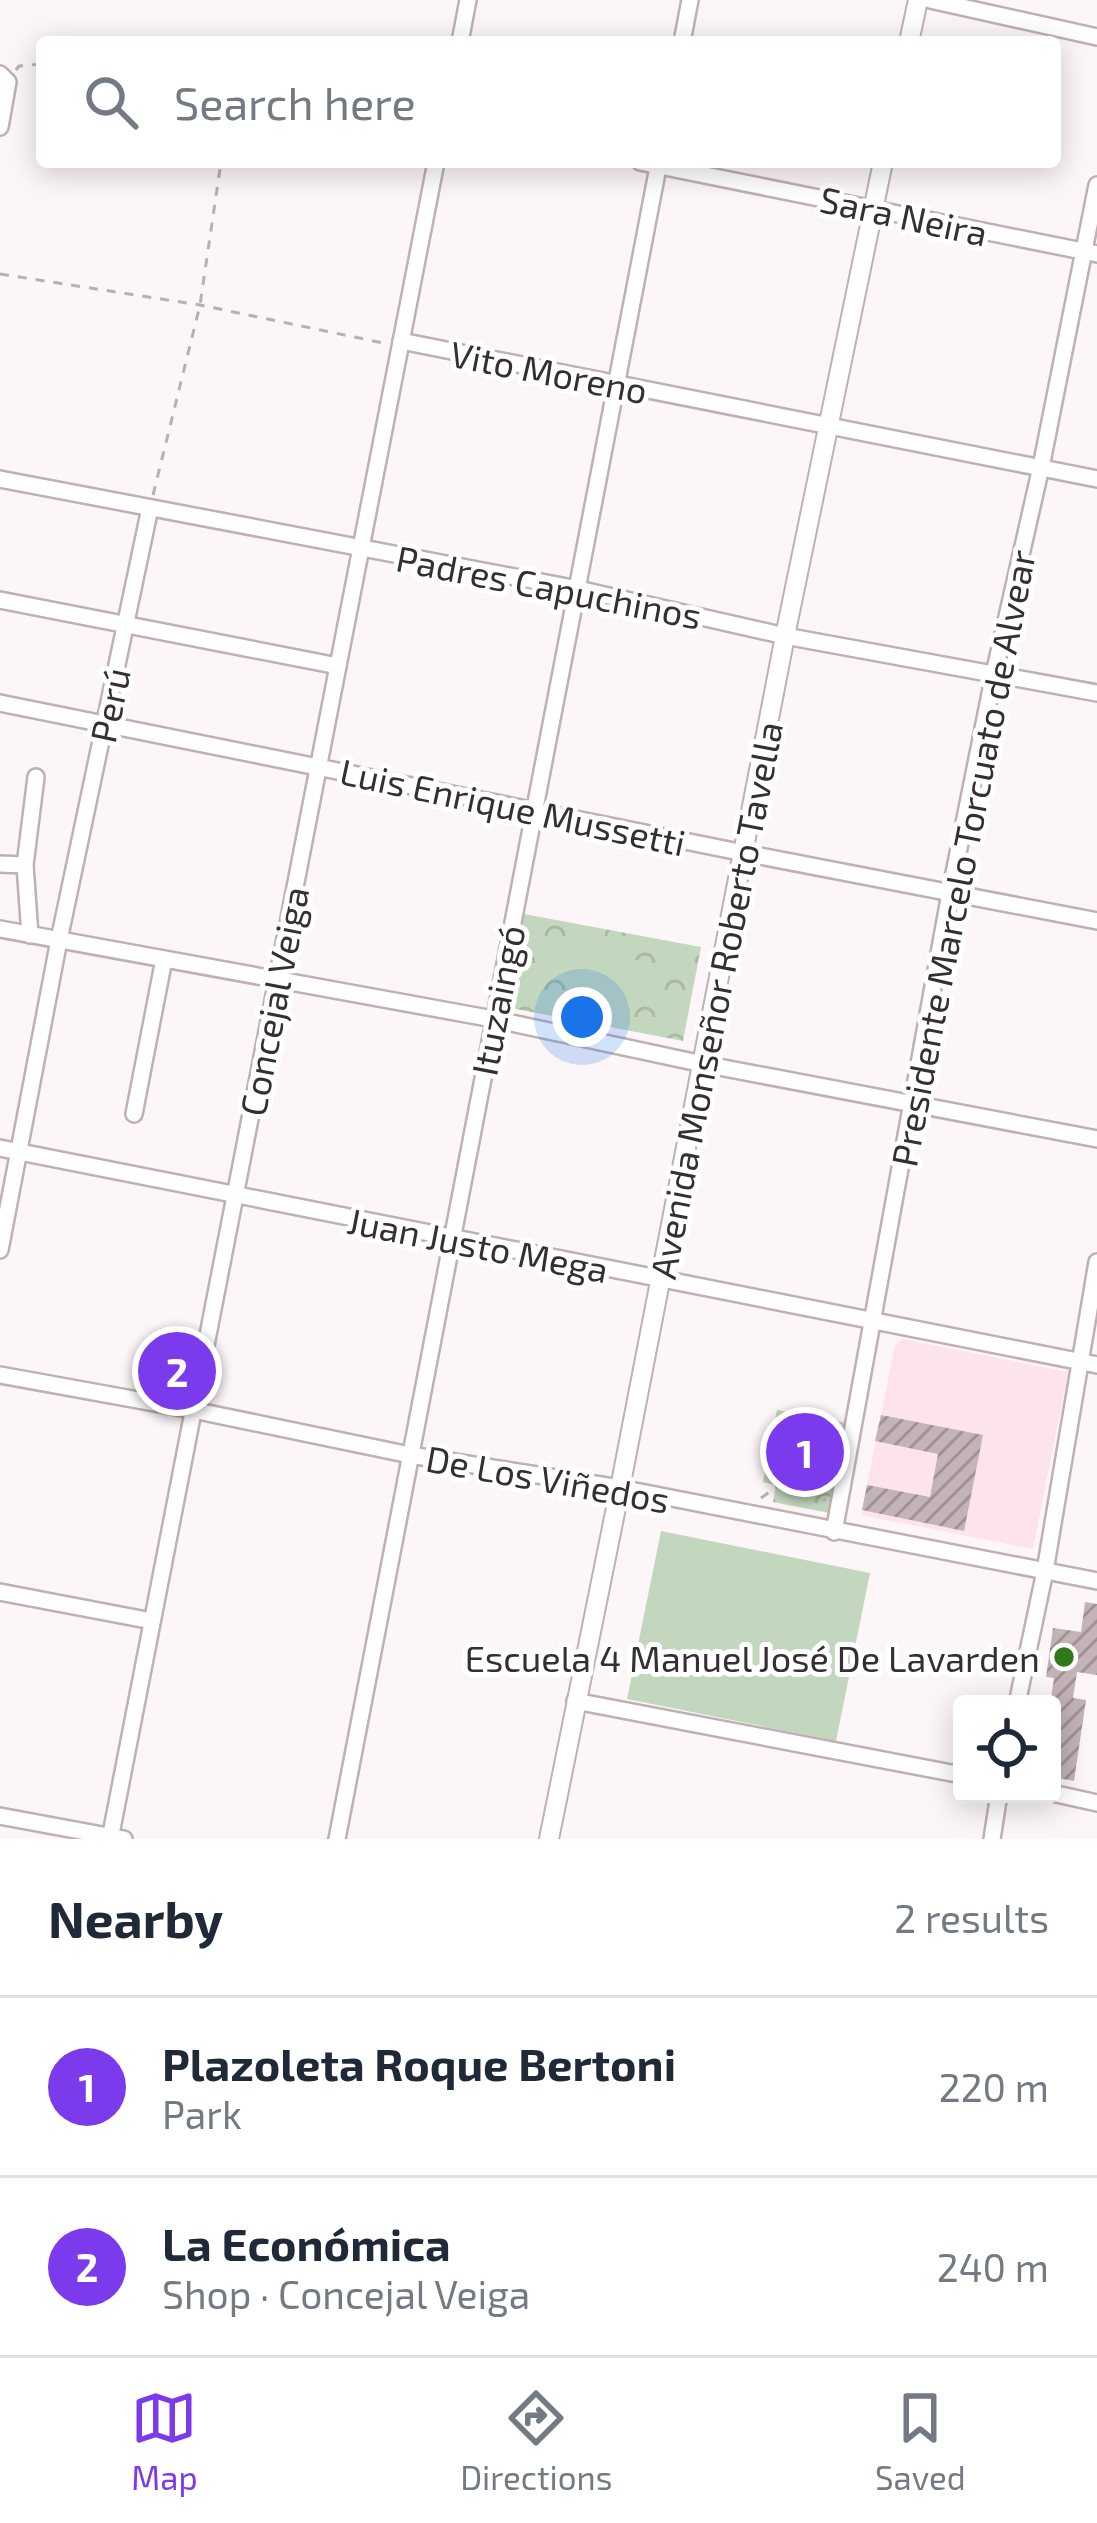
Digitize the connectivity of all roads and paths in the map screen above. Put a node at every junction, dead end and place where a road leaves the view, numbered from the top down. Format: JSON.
{"nodes":[{"id":1,"x":468,"y":0,"type":"edge"},
{"id":2,"x":690,"y":0,"type":"edge"},
{"id":3,"x":918,"y":0,"type":"edge"},
{"id":4,"x":930,"y":0,"type":"edge"},
{"id":5,"x":461,"y":36,"type":"edge"},
{"id":6,"x":683,"y":36,"type":"edge"},
{"id":7,"x":910,"y":36,"type":"edge"},
{"id":8,"x":1097,"y":38,"type":"edge"},
{"id":9,"x":36,"y":65,"type":"edge"},
{"id":10,"x":4,"y":78,"type":"edge"},
{"id":11,"x":0,"y":127,"type":"edge"},
{"id":12,"x":219,"y":168,"type":"edge"},
{"id":13,"x":435,"y":168,"type":"edge"},
{"id":14,"x":658,"y":168,"type":"edge"},
{"id":15,"x":678,"y":168,"type":"edge"},
{"id":16,"x":882,"y":168,"type":"edge"},
{"id":17,"x":1097,"y":185,"type":"edge"},
{"id":18,"x":873,"y":208,"type":"junction"},
{"id":19,"x":1091,"y":253,"type":"edge"},
{"id":20,"x":0,"y":274,"type":"edge"},
{"id":21,"x":200,"y":305,"type":"junction"},
{"id":22,"x":401,"y":341,"type":"junction"},
{"id":23,"x":618,"y":385,"type":"junction"},
{"id":24,"x":828,"y":425,"type":"junction"},
{"id":25,"x":1041,"y":467,"type":"junction"},
{"id":26,"x":0,"y":479,"type":"edge"},
{"id":27,"x":1097,"y":479,"type":"edge"},
{"id":28,"x":149,"y":508,"type":"junction"},
{"id":29,"x":362,"y":549,"type":"junction"},
{"id":30,"x":578,"y":589,"type":"junction"},
{"id":31,"x":0,"y":600,"type":"edge"},
{"id":32,"x":126,"y":624,"type":"junction"},
{"id":33,"x":785,"y":636,"type":"junction"},
{"id":34,"x":338,"y":666,"type":"junction"},
{"id":35,"x":994,"y":674,"type":"junction"},
{"id":36,"x":1097,"y":694,"type":"edge"},
{"id":37,"x":0,"y":703,"type":"edge"},
{"id":38,"x":105,"y":723,"type":"junction"},
{"id":39,"x":319,"y":766,"type":"junction"},
{"id":40,"x":36,"y":776,"type":"dead end"},
{"id":41,"x":533,"y":810,"type":"junction"},
{"id":42,"x":744,"y":854,"type":"junction"},
{"id":43,"x":0,"y":863,"type":"edge"},
{"id":44,"x":25,"y":865,"type":"junction"},
{"id":45,"x":950,"y":893,"type":"junction"},
{"id":46,"x":1097,"y":921,"type":"edge"},
{"id":47,"x":0,"y":929,"type":"edge"},
{"id":48,"x":30,"y":935,"type":"junction"},
{"id":49,"x":59,"y":940,"type":"junction"},
{"id":50,"x":164,"y":959,"type":"junction"},
{"id":51,"x":278,"y":979,"type":"junction"},
{"id":52,"x":494,"y":1019,"type":"junction"},
{"id":53,"x":703,"y":1064,"type":"junction"},
{"id":54,"x":913,"y":1105,"type":"junction"},
{"id":55,"x":134,"y":1114,"type":"dead end"},
{"id":56,"x":1097,"y":1138,"type":"edge"},
{"id":57,"x":0,"y":1148,"type":"edge"},
{"id":58,"x":18,"y":1152,"type":"junction"},
{"id":59,"x":235,"y":1195,"type":"junction"},
{"id":60,"x":452,"y":1238,"type":"junction"},
{"id":61,"x":0,"y":1250,"type":"edge"},
{"id":62,"x":1097,"y":1262,"type":"edge"},
{"id":63,"x":660,"y":1281,"type":"junction"},
{"id":64,"x":871,"y":1321,"type":"junction"},
{"id":65,"x":1079,"y":1362,"type":"junction"},
{"id":66,"x":1097,"y":1366,"type":"edge"},
{"id":67,"x":0,"y":1375,"type":"edge"},
{"id":68,"x":193,"y":1410,"type":"junction"},
{"id":69,"x":852,"y":1432,"type":"junction"},
{"id":70,"x":410,"y":1455,"type":"junction"},
{"id":71,"x":803,"y":1468,"type":"junction"},
{"id":72,"x":620,"y":1488,"type":"junction"},
{"id":73,"x":741,"y":1513,"type":"junction"},
{"id":74,"x":835,"y":1526,"type":"junction"},
{"id":75,"x":1045,"y":1571,"type":"junction"},
{"id":76,"x":1097,"y":1581,"type":"edge"},
{"id":77,"x":0,"y":1592,"type":"edge"},
{"id":78,"x":152,"y":1621,"type":"junction"},
{"id":79,"x":1020,"y":1695,"type":"edge"},
{"id":80,"x":575,"y":1700,"type":"junction"},
{"id":81,"x":953,"y":1773,"type":"edge"},
{"id":82,"x":1061,"y":1795,"type":"edge"},
{"id":83,"x":998,"y":1803,"type":"edge"},
{"id":84,"x":1097,"y":1803,"type":"edge"},
{"id":85,"x":0,"y":1816,"type":"edge"},
{"id":86,"x":115,"y":1838,"type":"edge"},
{"id":87,"x":337,"y":1839,"type":"edge"},
{"id":88,"x":549,"y":1839,"type":"edge"},
{"id":89,"x":992,"y":1839,"type":"edge"}],
"edges":[{"from":1,"to":5,"type":"street"},
{"from":2,"to":6,"type":"street"},
{"from":3,"to":7,"type":"main road"},
{"from":4,"to":8,"type":"street"},
{"from":9,"to":10,"type":"path"},
{"from":10,"to":11,"type":"street"},
{"from":12,"to":21,"type":"path"},
{"from":13,"to":22,"type":"street","name":"Concejal Veiga"},
{"from":14,"to":23,"type":"street","name":"Ituzaingó"},
{"from":15,"to":18,"type":"street","name":"Sara Neira"},
{"from":16,"to":18,"type":"main road","name":"Avenida Monseñor Roberto Tavella"},
{"from":17,"to":19,"type":"street","name":"Presidente Marcelo Torcuato de Alvear"},
{"from":18,"to":19,"type":"street","name":"Sara Neira"},
{"from":18,"to":24,"type":"main road","name":"Avenida Monseñor Roberto Tavella"},
{"from":19,"to":25,"type":"street","name":"Presidente Marcelo Torcuato de Alvear"},
{"from":20,"to":21,"type":"path","name":"Vito Moreno"},
{"from":21,"to":22,"type":"path","name":"Vito Moreno"},
{"from":21,"to":28,"type":"path"},
{"from":22,"to":23,"type":"street","name":"Vito Moreno"},
{"from":22,"to":29,"type":"street","name":"Concejal Veiga"},
{"from":23,"to":24,"type":"street","name":"Vito Moreno"},
{"from":23,"to":30,"type":"street","name":"Ituzaingó"},
{"from":24,"to":25,"type":"street","name":"Vito Moreno"},
{"from":24,"to":33,"type":"main road","name":"Avenida Monseñor Roberto Tavella"},
{"from":25,"to":27,"type":"street","name":"Vito Moreno"},
{"from":25,"to":35,"type":"street","name":"Presidente Marcelo Torcuato de Alvear"},
{"from":26,"to":28,"type":"street","name":"Padres Capuchinos"},
{"from":28,"to":29,"type":"street","name":"Padres Capuchinos"},
{"from":28,"to":32,"type":"street","name":"Perú"},
{"from":29,"to":30,"type":"street","name":"Padres Capuchinos"},
{"from":29,"to":34,"type":"street","name":"Concejal Veiga"},
{"from":30,"to":33,"type":"street","name":"Padres Capuchinos"},
{"from":30,"to":41,"type":"street","name":"Ituzaingó"},
{"from":31,"to":32,"type":"street"},
{"from":32,"to":34,"type":"street"},
{"from":32,"to":38,"type":"street","name":"Perú"},
{"from":33,"to":35,"type":"street","name":"Padres Capuchinos"},
{"from":33,"to":42,"type":"main road","name":"Avenida Monseñor Roberto Tavella"},
{"from":34,"to":39,"type":"street","name":"Concejal Veiga"},
{"from":35,"to":36,"type":"street","name":"Padres Capuchinos"},
{"from":35,"to":45,"type":"street","name":"Presidente Marcelo Torcuato de Alvear"},
{"from":37,"to":38,"type":"street","name":"Luis Enrique Mussetti"},
{"from":38,"to":39,"type":"street","name":"Luis Enrique Mussetti"},
{"from":38,"to":49,"type":"street","name":"Perú"},
{"from":39,"to":41,"type":"street","name":"Luis Enrique Mussetti"},
{"from":39,"to":51,"type":"street","name":"Concejal Veiga"},
{"from":40,"to":44,"type":"street"},
{"from":41,"to":42,"type":"street","name":"Luis Enrique Mussetti"},
{"from":41,"to":52,"type":"street","name":"Ituzaingó"},
{"from":42,"to":45,"type":"street","name":"Luis Enrique Mussetti"},
{"from":42,"to":53,"type":"main road","name":"Avenida Monseñor Roberto Tavella"},
{"from":43,"to":44,"type":"street"},
{"from":44,"to":48,"type":"street"},
{"from":45,"to":46,"type":"street","name":"Luis Enrique Mussetti"},
{"from":45,"to":54,"type":"street","name":"Presidente Marcelo Torcuato de Alvear"},
{"from":47,"to":48,"type":"street"},
{"from":48,"to":49,"type":"street"},
{"from":49,"to":50,"type":"street"},
{"from":49,"to":58,"type":"street","name":"Perú"},
{"from":50,"to":51,"type":"street"},
{"from":50,"to":55,"type":"street"},
{"from":51,"to":52,"type":"street"},
{"from":51,"to":59,"type":"street","name":"Concejal Veiga"},
{"from":52,"to":53,"type":"street"},
{"from":52,"to":60,"type":"street","name":"Ituzaingó"},
{"from":53,"to":54,"type":"street"},
{"from":53,"to":63,"type":"main road","name":"Avenida Monseñor Roberto Tavella"},
{"from":54,"to":56,"type":"street"},
{"from":54,"to":64,"type":"street","name":"Presidente Marcelo Torcuato de Alvear"},
{"from":57,"to":58,"type":"street","name":"Juan Justo Mega"},
{"from":58,"to":59,"type":"street","name":"Juan Justo Mega"},
{"from":58,"to":61,"type":"street","name":"Perú"},
{"from":59,"to":60,"type":"street","name":"Juan Justo Mega"},
{"from":59,"to":68,"type":"street","name":"Concejal Veiga"},
{"from":60,"to":63,"type":"street","name":"Juan Justo Mega"},
{"from":60,"to":70,"type":"street","name":"Ituzaingó"},
{"from":62,"to":65,"type":"street"},
{"from":63,"to":64,"type":"street","name":"Juan Justo Mega"},
{"from":63,"to":72,"type":"main road","name":"Avenida Monseñor Roberto Tavella"},
{"from":64,"to":65,"type":"street","name":"Juan Justo Mega"},
{"from":64,"to":69,"type":"street","name":"Presidente Marcelo Torcuato de Alvear"},
{"from":65,"to":66,"type":"street","name":"Juan Justo Mega"},
{"from":65,"to":75,"type":"street"},
{"from":67,"to":68,"type":"street","name":"De Los Viñedos"},
{"from":68,"to":70,"type":"street","name":"De Los Viñedos"},
{"from":68,"to":78,"type":"street","name":"Concejal Veiga"},
{"from":69,"to":71,"type":"path"},
{"from":69,"to":74,"type":"street","name":"Presidente Marcelo Torcuato de Alvear"},
{"from":70,"to":72,"type":"street","name":"De Los Viñedos"},
{"from":70,"to":87,"type":"street","name":"Ituzaingó"},
{"from":71,"to":73,"type":"path"},
{"from":71,"to":74,"type":"path"},
{"from":72,"to":73,"type":"street","name":"De Los Viñedos"},
{"from":72,"to":80,"type":"main road","name":"Avenida Monseñor Roberto Tavella"},
{"from":73,"to":74,"type":"street","name":"De Los Viñedos"},
{"from":74,"to":75,"type":"street","name":"De Los Viñedos"},
{"from":75,"to":76,"type":"street","name":"De Los Viñedos"},
{"from":75,"to":79,"type":"street"},
{"from":77,"to":78,"type":"street"},
{"from":78,"to":86,"type":"street","name":"Concejal Veiga"},
{"from":80,"to":81,"type":"street"},
{"from":80,"to":88,"type":"main road","name":"Avenida Monseñor Roberto Tavella"},
{"from":82,"to":84,"type":"street"},
{"from":83,"to":89,"type":"street"},
{"from":85,"to":86,"type":"street"}]}
